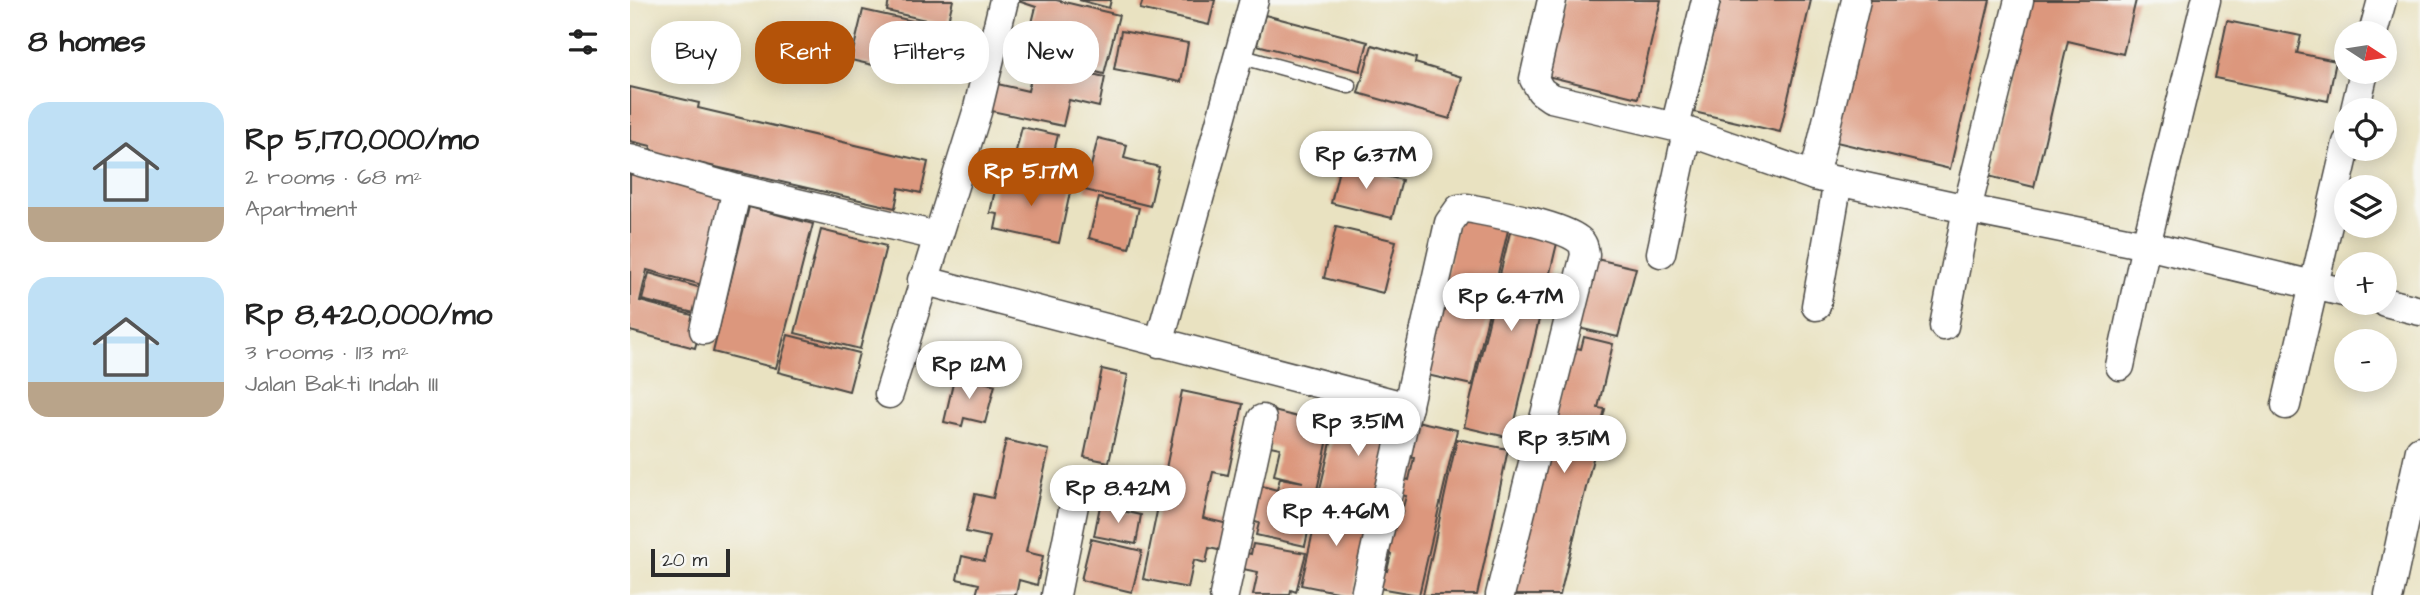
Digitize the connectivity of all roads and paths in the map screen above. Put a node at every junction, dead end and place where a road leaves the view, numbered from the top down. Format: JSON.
{"nodes":[{"id":1,"x":1004,"y":0,"type":"edge"},
{"id":2,"x":1254,"y":0,"type":"edge"},
{"id":3,"x":1552,"y":0,"type":"edge"},
{"id":4,"x":1706,"y":0,"type":"edge"},
{"id":5,"x":1856,"y":0,"type":"edge"},
{"id":6,"x":2019,"y":0,"type":"edge"},
{"id":7,"x":2206,"y":0,"type":"edge"},
{"id":8,"x":2382,"y":0,"type":"edge"},
{"id":9,"x":2377,"y":21,"type":"edge"},
{"id":10,"x":1239,"y":56,"type":"junction"},
{"id":11,"x":1349,"y":86,"type":"dead end"},
{"id":12,"x":1681,"y":130,"type":"junction"},
{"id":13,"x":630,"y":159,"type":"edge"},
{"id":14,"x":2343,"y":161,"type":"edge"},
{"id":15,"x":1826,"y":179,"type":"junction"},
{"id":16,"x":737,"y":189,"type":"junction"},
{"id":17,"x":1967,"y":209,"type":"junction"},
{"id":18,"x":937,"y":236,"type":"junction"},
{"id":19,"x":2146,"y":245,"type":"junction"},
{"id":20,"x":1661,"y":253,"type":"dead end"},
{"id":21,"x":922,"y":281,"type":"junction"},
{"id":22,"x":2313,"y":285,"type":"junction"},
{"id":23,"x":2334,"y":290,"type":"edge"},
{"id":24,"x":2397,"y":305,"type":"edge"},
{"id":25,"x":1816,"y":306,"type":"dead end"},
{"id":26,"x":2420,"y":310,"type":"edge"},
{"id":27,"x":1944,"y":326,"type":"dead end"},
{"id":28,"x":704,"y":331,"type":"dead end"},
{"id":29,"x":1159,"y":342,"type":"junction"},
{"id":30,"x":2120,"y":366,"type":"dead end"},
{"id":31,"x":890,"y":394,"type":"dead end"},
{"id":32,"x":2287,"y":405,"type":"dead end"},
{"id":33,"x":1408,"y":407,"type":"junction"},
{"id":34,"x":1262,"y":419,"type":"dead end"},
{"id":35,"x":2420,"y":450,"type":"edge"},
{"id":36,"x":1076,"y":495,"type":"dead end"},
{"id":37,"x":1060,"y":594,"type":"edge"},
{"id":38,"x":1224,"y":595,"type":"edge"},
{"id":39,"x":1365,"y":595,"type":"edge"},
{"id":40,"x":1500,"y":595,"type":"edge"},
{"id":41,"x":2389,"y":595,"type":"edge"}],
"edges":[{"from":1,"to":18,"type":"street"},
{"from":2,"to":10,"type":"street"},
{"from":3,"to":12,"type":"street"},
{"from":4,"to":12,"type":"street"},
{"from":5,"to":15,"type":"street"},
{"from":6,"to":17,"type":"street"},
{"from":7,"to":19,"type":"street"},
{"from":8,"to":9,"type":"street"},
{"from":10,"to":11,"type":"lane"},
{"from":10,"to":29,"type":"street"},
{"from":12,"to":15,"type":"street"},
{"from":12,"to":20,"type":"street"},
{"from":13,"to":16,"type":"street"},
{"from":14,"to":22,"type":"street"},
{"from":15,"to":17,"type":"street"},
{"from":15,"to":25,"type":"street"},
{"from":16,"to":18,"type":"street"},
{"from":16,"to":28,"type":"street"},
{"from":17,"to":19,"type":"street"},
{"from":17,"to":27,"type":"street"},
{"from":18,"to":21,"type":"street"},
{"from":19,"to":22,"type":"street"},
{"from":19,"to":30,"type":"street"},
{"from":21,"to":29,"type":"street"},
{"from":21,"to":31,"type":"street"},
{"from":22,"to":23,"type":"street"},
{"from":22,"to":32,"type":"street"},
{"from":24,"to":26,"type":"street"},
{"from":29,"to":33,"type":"street"},
{"from":33,"to":39,"type":"street"},
{"from":33,"to":40,"type":"street"},
{"from":34,"to":38,"type":"street"},
{"from":35,"to":41,"type":"street"},
{"from":36,"to":37,"type":"street"}]}
